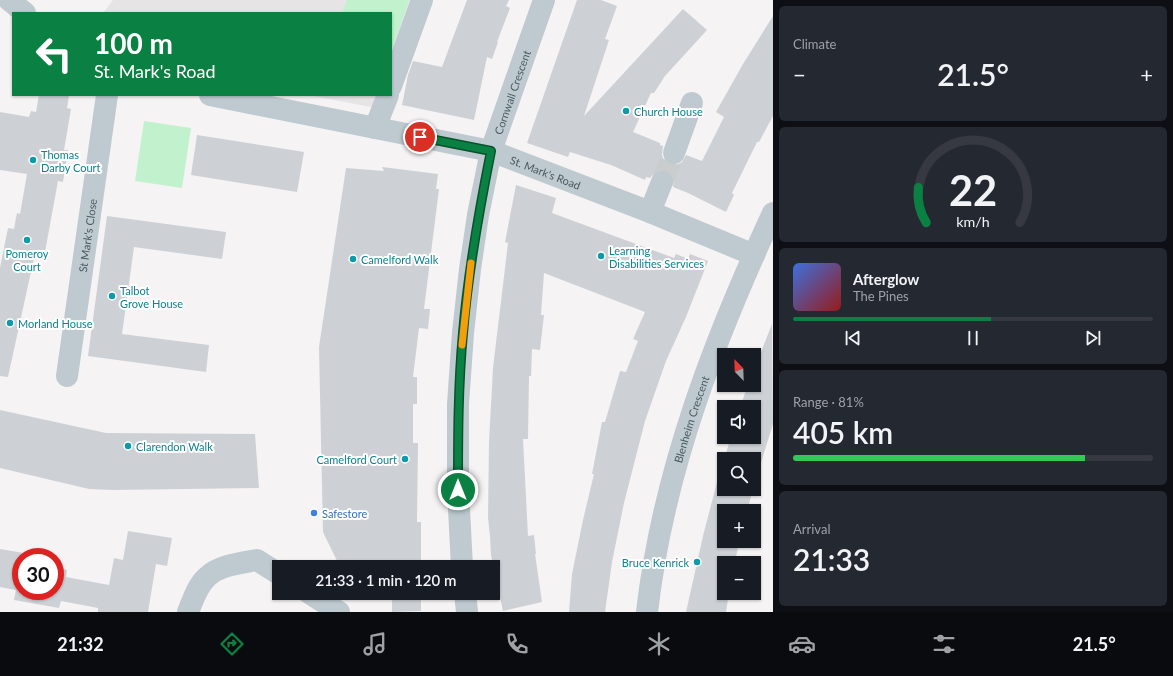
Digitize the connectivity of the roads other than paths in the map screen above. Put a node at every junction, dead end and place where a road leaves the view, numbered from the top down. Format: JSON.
{"nodes":[{"id":1,"x":9,"y":0,"type":"edge"},
{"id":2,"x":422,"y":0,"type":"edge"},
{"id":3,"x":544,"y":0,"type":"edge"},
{"id":4,"x":24,"y":12,"type":"edge"},
{"id":5,"x":392,"y":83,"type":"edge"},
{"id":6,"x":107,"y":96,"type":"edge"},
{"id":7,"x":215,"y":96,"type":"edge"},
{"id":8,"x":388,"y":96,"type":"edge"},
{"id":9,"x":692,"y":103,"type":"dead end"},
{"id":10,"x":375,"y":128,"type":"junction"},
{"id":11,"x":491,"y":151,"type":"junction"},
{"id":12,"x":674,"y":153,"type":"tunnel mouth"},
{"id":13,"x":662,"y":182,"type":"tunnel mouth"},
{"id":14,"x":650,"y":212,"type":"junction"},
{"id":15,"x":773,"y":213,"type":"edge"},
{"id":16,"x":754,"y":255,"type":"junction"},
{"id":17,"x":67,"y":376,"type":"dead end"},
{"id":18,"x":462,"y":560,"type":"edge"},
{"id":19,"x":272,"y":570,"type":"edge"},
{"id":20,"x":320,"y":600,"type":"edge"},
{"id":21,"x":466,"y":600,"type":"edge"},
{"id":22,"x":188,"y":612,"type":"edge"},
{"id":23,"x":339,"y":612,"type":"edge"},
{"id":24,"x":467,"y":612,"type":"edge"},
{"id":25,"x":647,"y":612,"type":"edge"}],
"edges":[{"from":1,"to":4,"type":"street"},
{"from":2,"to":5,"type":"street"},
{"from":3,"to":11,"type":"street","name":"Cornwall Crescent"},
{"from":6,"to":17,"type":"street","name":"St Mark's Close"},
{"from":7,"to":10,"type":"street","name":"St. Mark's Road"},
{"from":8,"to":10,"type":"street"},
{"from":9,"to":12,"type":"street"},
{"from":10,"to":11,"type":"street","name":"St. Mark's Road"},
{"from":11,"to":14,"type":"street","name":"St. Mark's Road"},
{"from":11,"to":18,"type":"street","name":"Cornwall Crescent"},
{"from":13,"to":14,"type":"street"},
{"from":14,"to":16,"type":"street","name":"St. Mark's Road"},
{"from":15,"to":16,"type":"street","name":"Blenheim Crescent"},
{"from":16,"to":25,"type":"street","name":"Blenheim Crescent"},
{"from":19,"to":22,"type":"street"},
{"from":20,"to":23,"type":"street"},
{"from":21,"to":24,"type":"street"}]}
